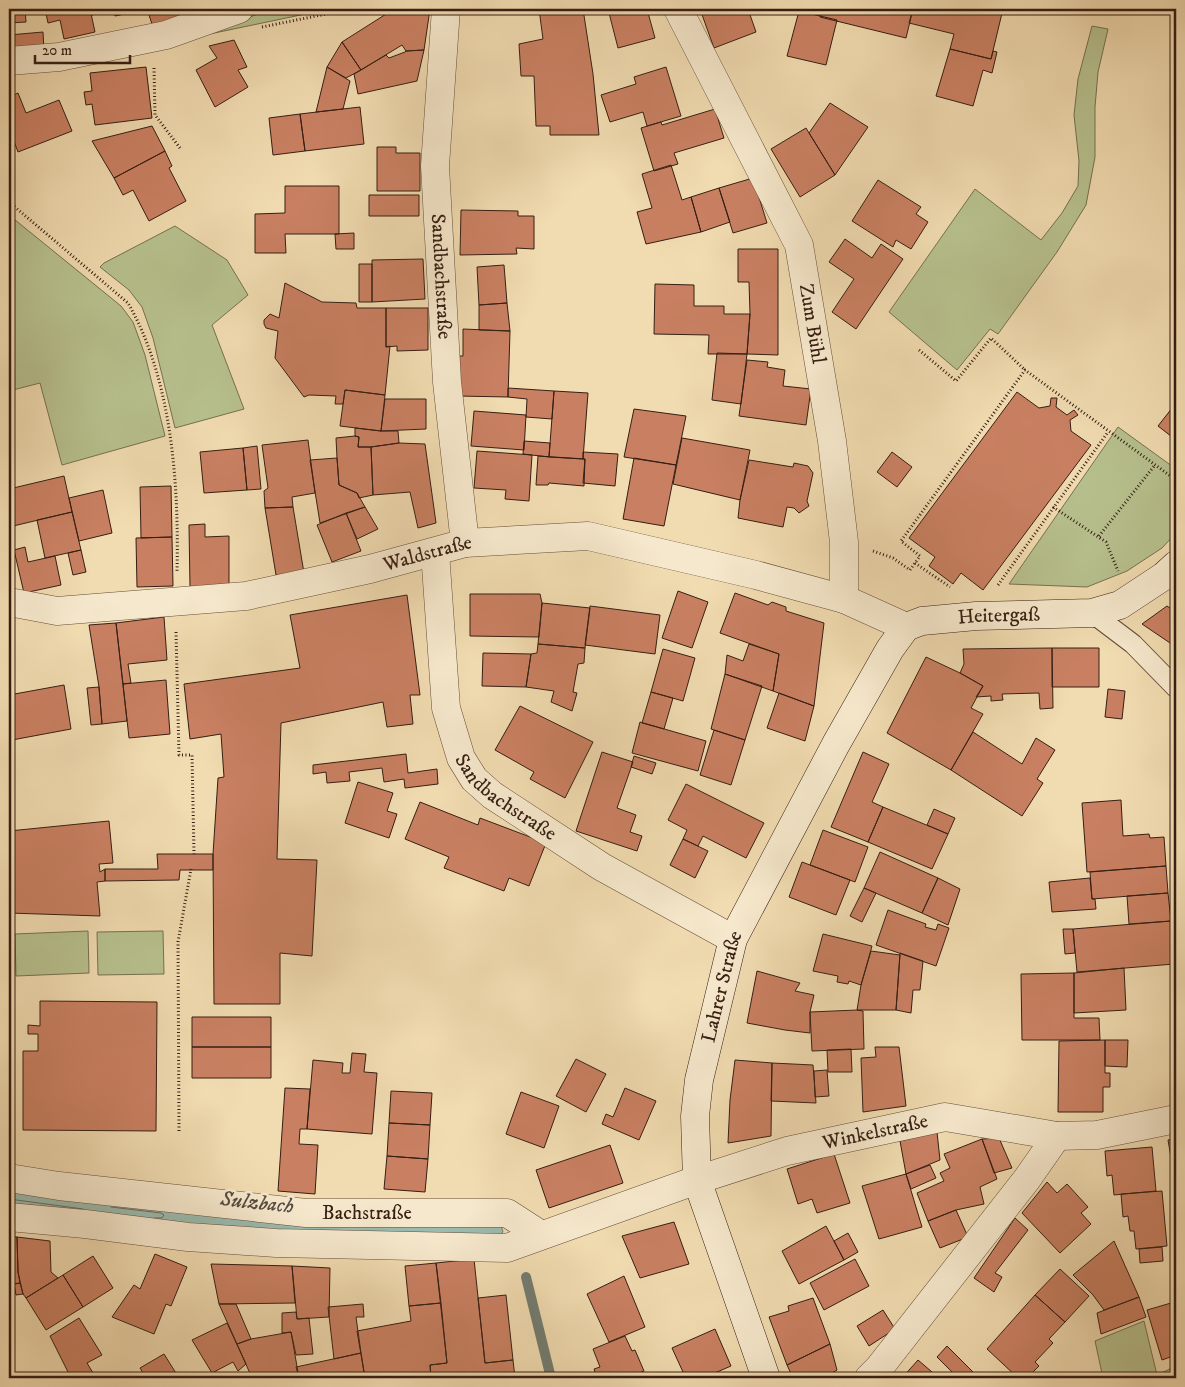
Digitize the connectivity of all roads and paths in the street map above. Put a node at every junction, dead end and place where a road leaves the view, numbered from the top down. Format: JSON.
{"nodes":[{"id":1,"x":240,"y":9,"type":"edge"},
{"id":2,"x":446,"y":9,"type":"edge"},
{"id":3,"x":678,"y":9,"type":"edge"},
{"id":4,"x":154,"y":37,"type":"junction"},
{"id":5,"x":9,"y":61,"type":"edge"},
{"id":6,"x":180,"y":148,"type":"dead end"},
{"id":7,"x":9,"y":202,"type":"edge"},
{"id":8,"x":919,"y":350,"type":"dead end"},
{"id":9,"x":1025,"y":370,"type":"junction"},
{"id":10,"x":1108,"y":432,"type":"junction"},
{"id":11,"x":1155,"y":465,"type":"junction"},
{"id":12,"x":1176,"y":480,"type":"edge"},
{"id":13,"x":1054,"y":508,"type":"junction"},
{"id":14,"x":1099,"y":536,"type":"junction"},
{"id":15,"x":465,"y":543,"type":"junction"},
{"id":16,"x":436,"y":552,"type":"junction"},
{"id":17,"x":893,"y":558,"type":"dead end"},
{"id":18,"x":915,"y":563,"type":"junction"},
{"id":19,"x":1176,"y":564,"type":"edge"},
{"id":20,"x":953,"y":590,"type":"dead end"},
{"id":21,"x":844,"y":599,"type":"junction"},
{"id":22,"x":1129,"y":599,"type":"junction"},
{"id":23,"x":9,"y":602,"type":"edge"},
{"id":24,"x":176,"y":602,"type":"junction"},
{"id":25,"x":1092,"y":613,"type":"junction"},
{"id":26,"x":976,"y":616,"type":"junction"},
{"id":27,"x":906,"y":627,"type":"junction"},
{"id":28,"x":1176,"y":688,"type":"edge"},
{"id":29,"x":194,"y":854,"type":"dead end"},
{"id":30,"x":191,"y":870,"type":"dead end"},
{"id":31,"x":732,"y":939,"type":"junction"},
{"id":32,"x":1176,"y":1119,"type":"edge"},
{"id":33,"x":179,"y":1131,"type":"dead end"},
{"id":34,"x":1057,"y":1136,"type":"junction"},
{"id":35,"x":9,"y":1178,"type":"edge"},
{"id":36,"x":697,"y":1180,"type":"junction"},
{"id":37,"x":9,"y":1218,"type":"edge"},
{"id":38,"x":541,"y":1235,"type":"junction"},
{"id":39,"x":766,"y":1378,"type":"edge"},
{"id":40,"x":869,"y":1378,"type":"edge"}],
"edges":[{"from":1,"to":4,"type":"street"},
{"from":2,"to":15,"type":"street","name":"Sandbachstraße"},
{"from":3,"to":21,"type":"street","name":"Zum Bühl"},
{"from":4,"to":5,"type":"street"},
{"from":4,"to":6,"type":"path"},
{"from":7,"to":24,"type":"path"},
{"from":8,"to":9,"type":"path"},
{"from":9,"to":10,"type":"path"},
{"from":9,"to":18,"type":"path"},
{"from":10,"to":11,"type":"path"},
{"from":10,"to":13,"type":"path"},
{"from":11,"to":12,"type":"path"},
{"from":11,"to":14,"type":"path"},
{"from":13,"to":14,"type":"path"},
{"from":13,"to":26,"type":"path"},
{"from":14,"to":22,"type":"path"},
{"from":15,"to":16,"type":"street","name":"Waldstraße"},
{"from":15,"to":21,"type":"street","name":"Waldstraße"},
{"from":16,"to":24,"type":"street","name":"Waldstraße"},
{"from":16,"to":31,"type":"street","name":"Sandbachstraße"},
{"from":17,"to":18,"type":"path"},
{"from":18,"to":20,"type":"path"},
{"from":19,"to":22,"type":"street","name":"Heitergaß"},
{"from":21,"to":27,"type":"street"},
{"from":22,"to":25,"type":"street","name":"Heitergaß"},
{"from":23,"to":24,"type":"street","name":"Waldstraße"},
{"from":24,"to":29,"type":"path"},
{"from":25,"to":26,"type":"street","name":"Heitergaß"},
{"from":25,"to":28,"type":"lane"},
{"from":26,"to":27,"type":"street","name":"Heitergaß"},
{"from":27,"to":31,"type":"street","name":"Lahrer Straße"},
{"from":30,"to":33,"type":"path"},
{"from":31,"to":36,"type":"street","name":"Lahrer Straße"},
{"from":32,"to":34,"type":"street","name":"Winkelstraße"},
{"from":34,"to":36,"type":"street","name":"Winkelstraße"},
{"from":34,"to":40,"type":"street"},
{"from":35,"to":38,"type":"street","name":"Bachstraße"},
{"from":36,"to":38,"type":"street","name":"Bachstraße"},
{"from":36,"to":39,"type":"street","name":"Lahrer Straße"},
{"from":37,"to":38,"type":"street","name":"Bachstraße"}]}
